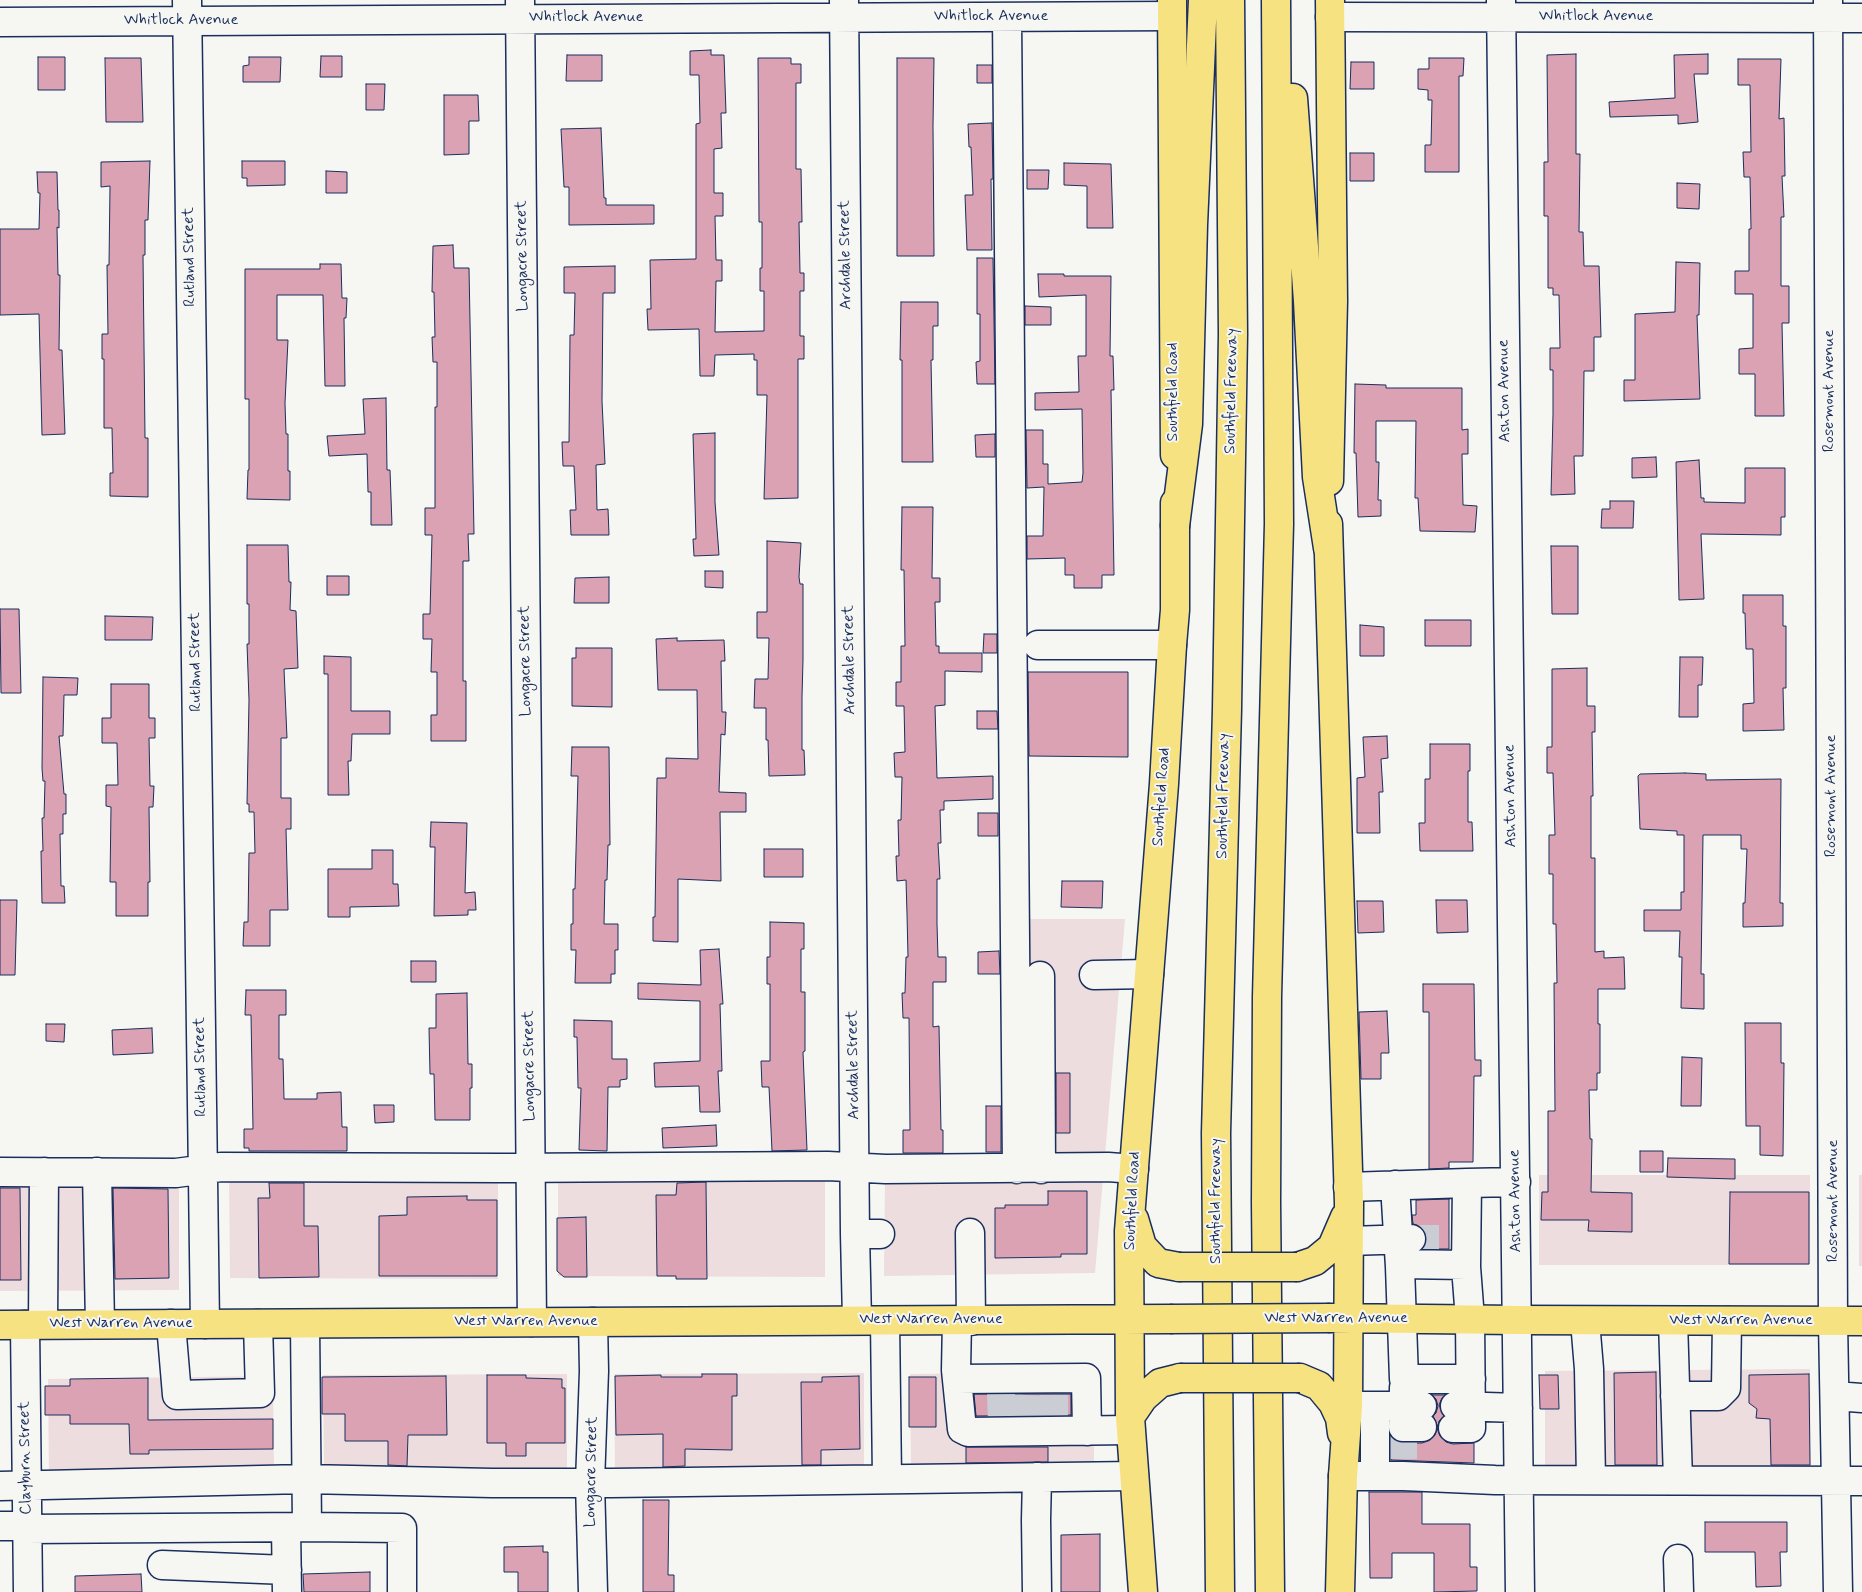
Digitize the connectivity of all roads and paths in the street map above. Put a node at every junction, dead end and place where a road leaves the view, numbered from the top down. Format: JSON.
{"nodes":[{"id":1,"x":1203,"y":0,"type":"edge"},
{"id":2,"x":1230,"y":0,"type":"edge"},
{"id":3,"x":1276,"y":0,"type":"edge"},
{"id":4,"x":1286,"y":0,"type":"edge"},
{"id":5,"x":1172,"y":8,"type":"edge"},
{"id":6,"x":1330,"y":8,"type":"edge"},
{"id":7,"x":521,"y":9,"type":"edge"},
{"id":8,"x":844,"y":9,"type":"edge"},
{"id":9,"x":1501,"y":9,"type":"edge"},
{"id":10,"x":1828,"y":9,"type":"edge"},
{"id":11,"x":187,"y":10,"type":"edge"},
{"id":12,"x":1007,"y":17,"type":"junction"},
{"id":13,"x":1862,"y":18,"type":"edge"},
{"id":14,"x":0,"y":22,"type":"edge"},
{"id":15,"x":1175,"y":526,"type":"junction"},
{"id":16,"x":1328,"y":548,"type":"junction"},
{"id":17,"x":1038,"y":645,"type":"dead end"},
{"id":18,"x":1172,"y":645,"type":"junction"},
{"id":19,"x":1149,"y":974,"type":"junction"},
{"id":20,"x":1094,"y":975,"type":"dead end"},
{"id":21,"x":1040,"y":976,"type":"dead end"},
{"id":22,"x":855,"y":1167,"type":"junction"},
{"id":23,"x":531,"y":1168,"type":"junction"},
{"id":24,"x":1029,"y":1169,"type":"junction"},
{"id":25,"x":1134,"y":1169,"type":"junction"},
{"id":26,"x":202,"y":1170,"type":"junction"},
{"id":27,"x":0,"y":1172,"type":"edge"},
{"id":28,"x":44,"y":1172,"type":"junction"},
{"id":29,"x":97,"y":1172,"type":"junction"},
{"id":30,"x":1516,"y":1182,"type":"junction"},
{"id":31,"x":1467,"y":1183,"type":"junction"},
{"id":32,"x":1395,"y":1185,"type":"junction"},
{"id":33,"x":1348,"y":1195,"type":"junction"},
{"id":34,"x":1131,"y":1210,"type":"junction"},
{"id":35,"x":970,"y":1233,"type":"dead end"},
{"id":36,"x":1403,"y":1236,"type":"junction"},
{"id":37,"x":1459,"y":1237,"type":"junction"},
{"id":38,"x":1348,"y":1241,"type":"junction"},
{"id":39,"x":1339,"y":1318,"type":"junction"},
{"id":40,"x":1402,"y":1318,"type":"junction"},
{"id":41,"x":1470,"y":1319,"type":"junction"},
{"id":42,"x":857,"y":1320,"type":"junction"},
{"id":43,"x":885,"y":1320,"type":"junction"},
{"id":44,"x":1129,"y":1320,"type":"junction"},
{"id":45,"x":1518,"y":1320,"type":"junction"},
{"id":46,"x":964,"y":1321,"type":"junction"},
{"id":47,"x":1585,"y":1321,"type":"junction"},
{"id":48,"x":1673,"y":1321,"type":"junction"},
{"id":49,"x":1727,"y":1321,"type":"junction"},
{"id":50,"x":1862,"y":1321,"type":"edge"},
{"id":51,"x":532,"y":1322,"type":"junction"},
{"id":52,"x":593,"y":1322,"type":"junction"},
{"id":53,"x":1833,"y":1322,"type":"junction"},
{"id":54,"x":100,"y":1324,"type":"junction"},
{"id":55,"x":171,"y":1324,"type":"junction"},
{"id":56,"x":205,"y":1324,"type":"junction"},
{"id":57,"x":258,"y":1324,"type":"junction"},
{"id":58,"x":305,"y":1324,"type":"junction"},
{"id":59,"x":23,"y":1325,"type":"edge"},
{"id":60,"x":957,"y":1379,"type":"junction"},
{"id":61,"x":1404,"y":1379,"type":"junction"},
{"id":62,"x":1471,"y":1379,"type":"junction"},
{"id":63,"x":1675,"y":1396,"type":"junction"},
{"id":64,"x":1835,"y":1396,"type":"junction"},
{"id":65,"x":1862,"y":1398,"type":"edge"},
{"id":66,"x":1348,"y":1406,"type":"junction"},
{"id":67,"x":1375,"y":1406,"type":"junction"},
{"id":68,"x":1518,"y":1408,"type":"junction"},
{"id":69,"x":1130,"y":1424,"type":"junction"},
{"id":70,"x":1087,"y":1431,"type":"junction"},
{"id":71,"x":1409,"y":1434,"type":"junction"},
{"id":72,"x":1344,"y":1467,"type":"junction"},
{"id":73,"x":1134,"y":1476,"type":"junction"},
{"id":74,"x":1375,"y":1476,"type":"junction"},
{"id":75,"x":1037,"y":1477,"type":"junction"},
{"id":76,"x":305,"y":1479,"type":"junction"},
{"id":77,"x":887,"y":1479,"type":"junction"},
{"id":78,"x":1519,"y":1480,"type":"junction"},
{"id":79,"x":1591,"y":1480,"type":"junction"},
{"id":80,"x":1678,"y":1480,"type":"junction"},
{"id":81,"x":1849,"y":1481,"type":"edge"},
{"id":82,"x":590,"y":1483,"type":"junction"},
{"id":83,"x":0,"y":1486,"type":"edge"},
{"id":84,"x":27,"y":1486,"type":"junction"},
{"id":85,"x":0,"y":1526,"type":"edge"},
{"id":86,"x":27,"y":1527,"type":"junction"},
{"id":87,"x":297,"y":1528,"type":"junction"},
{"id":88,"x":1678,"y":1559,"type":"dead end"},
{"id":89,"x":162,"y":1565,"type":"dead end"},
{"id":90,"x":287,"y":1581,"type":"edge"},
{"id":91,"x":28,"y":1592,"type":"edge"},
{"id":92,"x":402,"y":1592,"type":"edge"},
{"id":93,"x":593,"y":1592,"type":"edge"},
{"id":94,"x":1037,"y":1592,"type":"edge"},
{"id":95,"x":1143,"y":1592,"type":"edge"},
{"id":96,"x":1220,"y":1592,"type":"edge"},
{"id":97,"x":1270,"y":1592,"type":"edge"},
{"id":98,"x":1340,"y":1592,"type":"edge"},
{"id":99,"x":1520,"y":1592,"type":"edge"},
{"id":100,"x":1678,"y":1592,"type":"edge"},
{"id":101,"x":1838,"y":1592,"type":"edge"}],
"edges":[{"from":1,"to":15,"type":"main road"},
{"from":2,"to":96,"type":"main road","name":"Southfield Freeway"},
{"from":3,"to":97,"type":"main road"},
{"from":4,"to":16,"type":"main road"},
{"from":5,"to":12,"type":"street","name":"Whitlock Avenue"},
{"from":5,"to":15,"type":"main road","name":"Southfield Road"},
{"from":6,"to":9,"type":"street","name":"Whitlock Avenue"},
{"from":6,"to":16,"type":"main road"},
{"from":7,"to":8,"type":"street","name":"Whitlock Avenue"},
{"from":7,"to":11,"type":"street","name":"Whitlock Avenue"},
{"from":7,"to":23,"type":"street","name":"Longacre Street"},
{"from":8,"to":12,"type":"street","name":"Whitlock Avenue"},
{"from":8,"to":22,"type":"street","name":"Archdale Street"},
{"from":9,"to":10,"type":"street","name":"Whitlock Avenue"},
{"from":9,"to":30,"type":"street","name":"Ashton Avenue"},
{"from":10,"to":13,"type":"street","name":"Whitlock Avenue"},
{"from":10,"to":53,"type":"street","name":"Rosemont Avenue"},
{"from":11,"to":14,"type":"street","name":"Whitlock Avenue"},
{"from":11,"to":26,"type":"street","name":"Rutland Street"},
{"from":12,"to":24,"type":"street"},
{"from":15,"to":18,"type":"main road","name":"Southfield Road"},
{"from":16,"to":33,"type":"main road"},
{"from":17,"to":18,"type":"street"},
{"from":18,"to":19,"type":"main road","name":"Southfield Road"},
{"from":19,"to":20,"type":"street"},
{"from":19,"to":25,"type":"main road","name":"Southfield Road"},
{"from":21,"to":24,"type":"street"},
{"from":22,"to":23,"type":"street"},
{"from":22,"to":24,"type":"street"},
{"from":22,"to":42,"type":"street","name":"Archdale Street"},
{"from":23,"to":26,"type":"street"},
{"from":23,"to":51,"type":"street","name":"Longacre Street"},
{"from":24,"to":25,"type":"street"},
{"from":25,"to":34,"type":"main road","name":"Southfield Road"},
{"from":26,"to":29,"type":"street"},
{"from":26,"to":56,"type":"street","name":"Rutland Street"},
{"from":27,"to":28,"type":"street"},
{"from":28,"to":29,"type":"street"},
{"from":28,"to":59,"type":"street","name":"Clayburn Street"},
{"from":29,"to":54,"type":"street"},
{"from":30,"to":31,"type":"street"},
{"from":30,"to":45,"type":"street","name":"Ashton Avenue"},
{"from":31,"to":32,"type":"street"},
{"from":31,"to":37,"type":"street"},
{"from":32,"to":33,"type":"street"},
{"from":32,"to":36,"type":"street"},
{"from":33,"to":34,"type":"main road","bridge":true},
{"from":33,"to":38,"type":"main road"},
{"from":34,"to":44,"type":"main road","name":"Southfield Road"},
{"from":35,"to":46,"type":"street"},
{"from":36,"to":37,"type":"street"},
{"from":36,"to":38,"type":"street"},
{"from":36,"to":40,"type":"street"},
{"from":37,"to":41,"type":"street"},
{"from":38,"to":39,"type":"main road"},
{"from":39,"to":40,"type":"main road","name":"West Warren Avenue"},
{"from":39,"to":44,"type":"main road","name":"West Warren Avenue","bridge":true},
{"from":39,"to":66,"type":"main road"},
{"from":40,"to":41,"type":"main road","name":"West Warren Avenue"},
{"from":40,"to":61,"type":"street"},
{"from":41,"to":45,"type":"main road","name":"West Warren Avenue"},
{"from":41,"to":62,"type":"street"},
{"from":42,"to":43,"type":"main road","name":"West Warren Avenue"},
{"from":42,"to":52,"type":"main road","name":"West Warren Avenue"},
{"from":43,"to":46,"type":"main road","name":"West Warren Avenue"},
{"from":43,"to":77,"type":"street"},
{"from":44,"to":46,"type":"main road","name":"West Warren Avenue"},
{"from":44,"to":69,"type":"main road","name":"Southfield Road"},
{"from":45,"to":47,"type":"main road","name":"West Warren Avenue"},
{"from":45,"to":68,"type":"street","name":"Ashton Avenue"},
{"from":46,"to":60,"type":"street"},
{"from":47,"to":48,"type":"main road","name":"West Warren Avenue"},
{"from":47,"to":79,"type":"street"},
{"from":48,"to":49,"type":"main road","name":"West Warren Avenue"},
{"from":48,"to":63,"type":"street"},
{"from":49,"to":53,"type":"main road","name":"West Warren Avenue"},
{"from":49,"to":63,"type":"street"},
{"from":50,"to":53,"type":"main road","name":"West Warren Avenue"},
{"from":51,"to":52,"type":"main road","name":"West Warren Avenue"},
{"from":51,"to":58,"type":"main road","name":"West Warren Avenue"},
{"from":52,"to":82,"type":"street","name":"Longacre Street"},
{"from":53,"to":64,"type":"street","name":"Rosemont Avenue"},
{"from":54,"to":55,"type":"main road","name":"West Warren Avenue"},
{"from":54,"to":59,"type":"main road","name":"West Warren Avenue"},
{"from":55,"to":56,"type":"main road","name":"West Warren Avenue"},
{"from":55,"to":57,"type":"street"},
{"from":56,"to":57,"type":"main road","name":"West Warren Avenue"},
{"from":57,"to":58,"type":"main road","name":"West Warren Avenue"},
{"from":58,"to":76,"type":"street"},
{"from":59,"to":84,"type":"street","name":"Clayburn Street"},
{"from":60,"to":70,"type":"street"},
{"from":60,"to":70,"type":"street"},
{"from":61,"to":62,"type":"street"},
{"from":61,"to":71,"type":"street"},
{"from":62,"to":68,"type":"street"},
{"from":63,"to":80,"type":"street"},
{"from":64,"to":65,"type":"street"},
{"from":64,"to":81,"type":"street","name":"Rosemont Avenue"},
{"from":66,"to":67,"type":"street"},
{"from":66,"to":72,"type":"main road"},
{"from":67,"to":71,"type":"street"},
{"from":67,"to":74,"type":"street"},
{"from":68,"to":78,"type":"street","name":"Ashton Avenue"},
{"from":69,"to":70,"type":"street"},
{"from":69,"to":72,"type":"main road","bridge":true},
{"from":69,"to":73,"type":"main road","name":"Southfield Road"},
{"from":71,"to":74,"type":"street"},
{"from":71,"to":78,"type":"street"},
{"from":72,"to":74,"type":"street"},
{"from":72,"to":98,"type":"main road"},
{"from":73,"to":75,"type":"street"},
{"from":73,"to":95,"type":"main road","name":"Southfield Road"},
{"from":75,"to":77,"type":"street"},
{"from":75,"to":94,"type":"street"},
{"from":76,"to":82,"type":"street"},
{"from":76,"to":84,"type":"street"},
{"from":76,"to":87,"type":"street"},
{"from":77,"to":82,"type":"street"},
{"from":78,"to":79,"type":"street"},
{"from":78,"to":99,"type":"street","name":"Ashton Avenue"},
{"from":79,"to":80,"type":"street"},
{"from":80,"to":81,"type":"street"},
{"from":81,"to":101,"type":"street","name":"Rosemont Avenue"},
{"from":82,"to":93,"type":"street","name":"Longacre Street"},
{"from":83,"to":84,"type":"street"},
{"from":84,"to":86,"type":"street","name":"Clayburn Street"},
{"from":85,"to":86,"type":"street"},
{"from":86,"to":87,"type":"street"},
{"from":86,"to":91,"type":"street","name":"Clayburn Street"},
{"from":87,"to":90,"type":"street"},
{"from":87,"to":92,"type":"street"},
{"from":88,"to":100,"type":"street"},
{"from":89,"to":90,"type":"street"}]}
